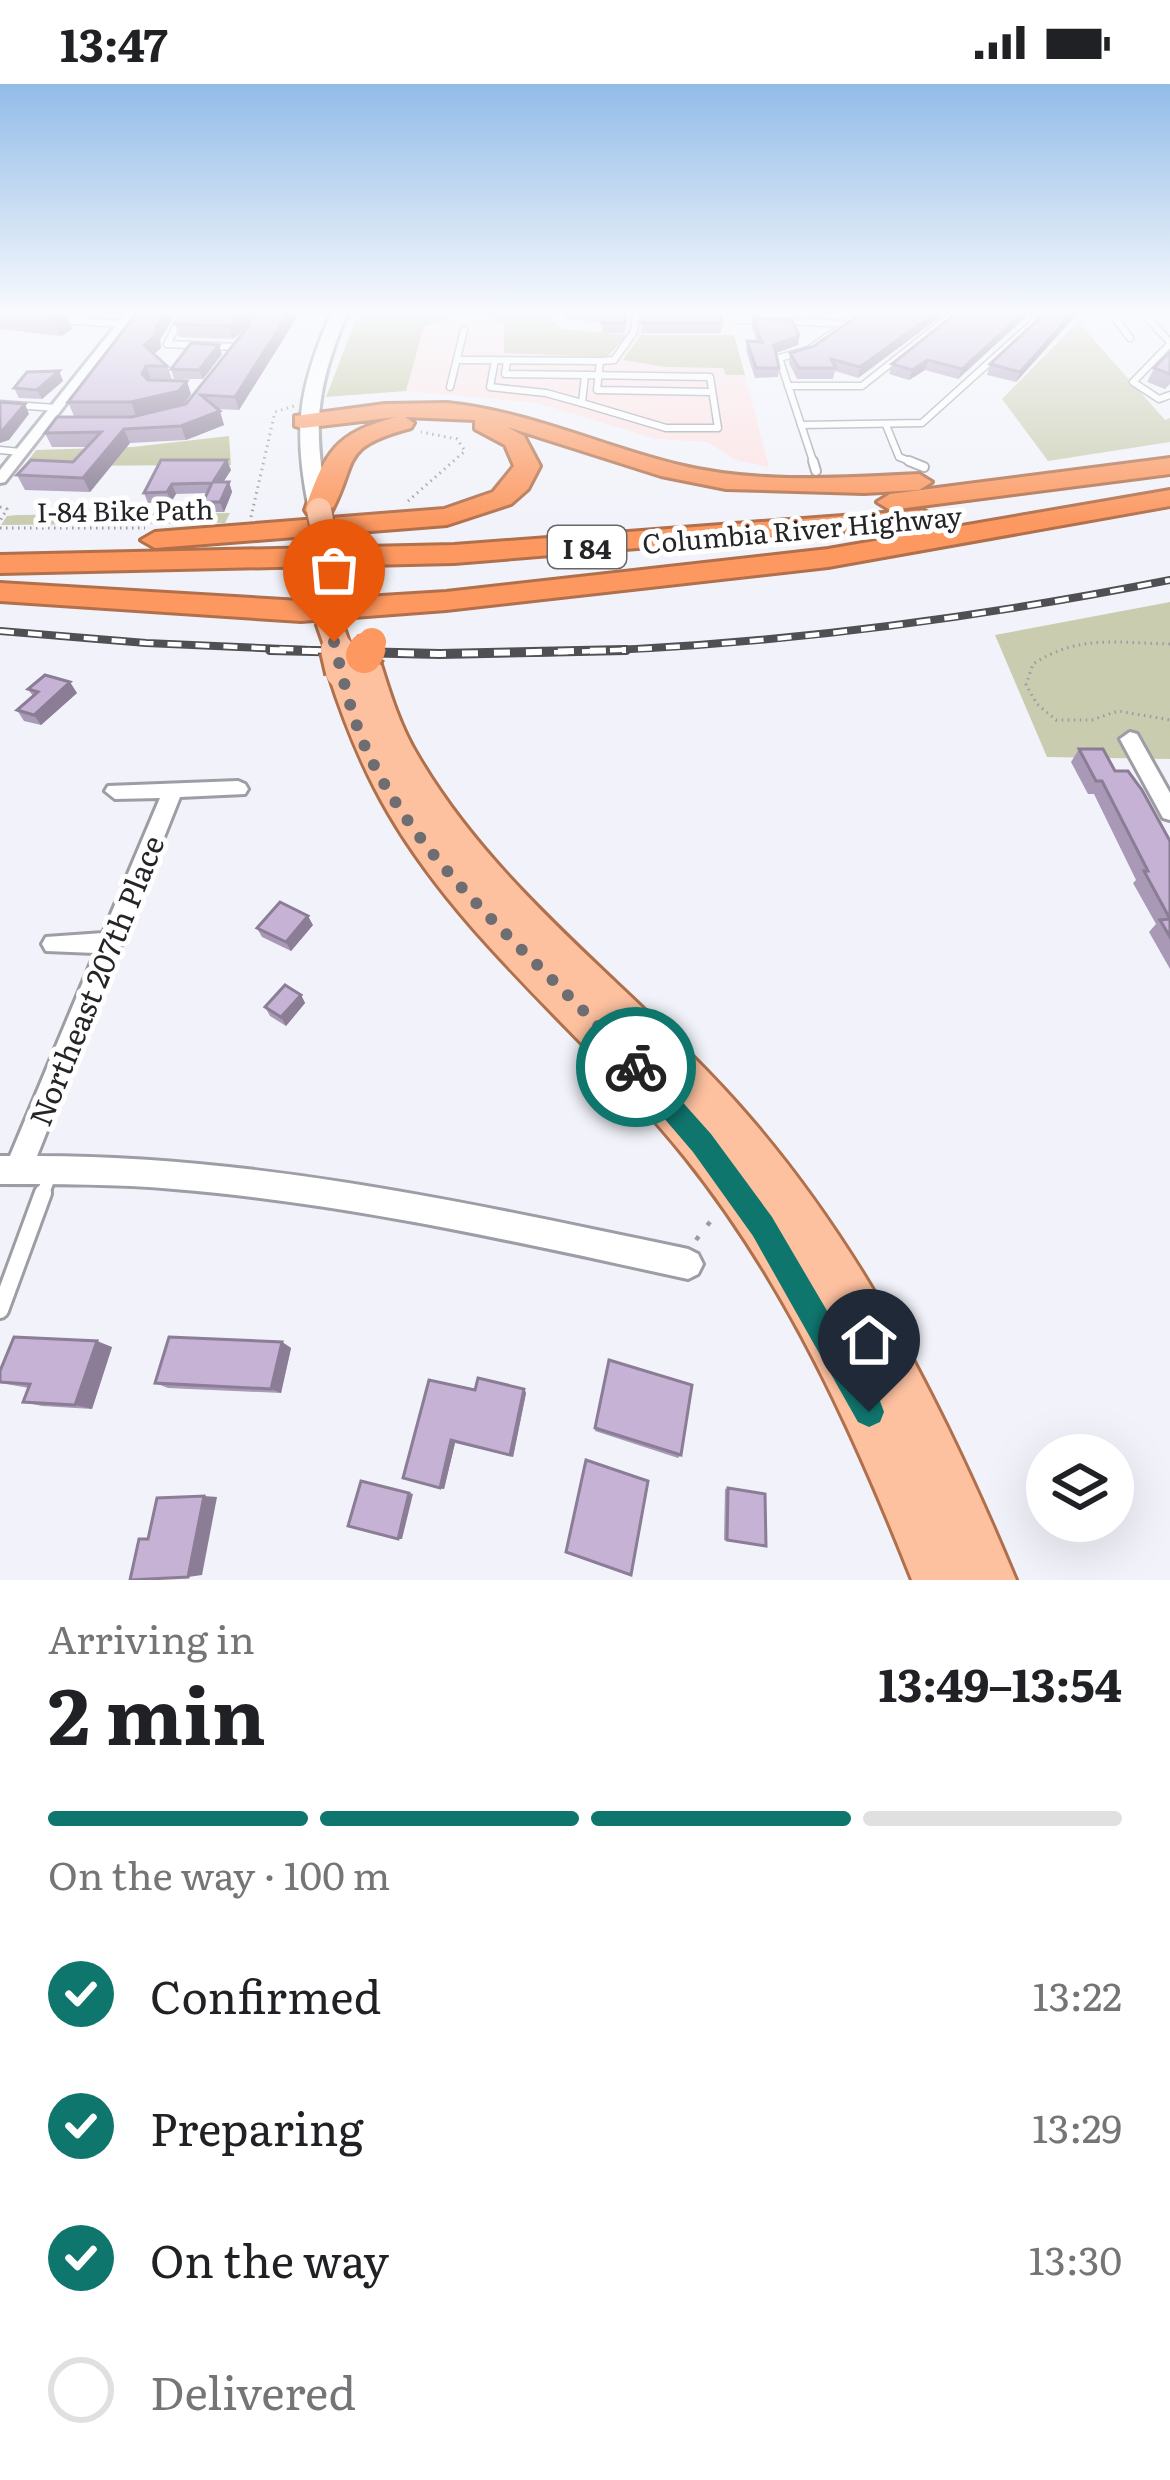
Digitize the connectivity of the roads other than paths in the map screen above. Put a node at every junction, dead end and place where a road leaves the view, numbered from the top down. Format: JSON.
{"nodes":[{"id":1,"x":76,"y":384,"type":"edge"},
{"id":2,"x":314,"y":384,"type":"edge"},
{"id":3,"x":451,"y":384,"type":"edge"},
{"id":4,"x":491,"y":384,"type":"edge"},
{"id":5,"x":584,"y":384,"type":"edge"},
{"id":6,"x":597,"y":384,"type":"edge"},
{"id":7,"x":711,"y":384,"type":"edge"},
{"id":8,"x":865,"y":384,"type":"edge"},
{"id":9,"x":965,"y":384,"type":"edge"},
{"id":10,"x":1136,"y":384,"type":"edge"},
{"id":11,"x":788,"y":386,"type":"joint"},
{"id":12,"x":450,"y":387,"type":"dead end"},
{"id":13,"x":712,"y":392,"type":"junction"},
{"id":14,"x":1170,"y":394,"type":"edge"},
{"id":15,"x":582,"y":403,"type":"junction"},
{"id":16,"x":0,"y":404,"type":"edge"},
{"id":17,"x":56,"y":408,"type":"junction"},
{"id":18,"x":304,"y":411,"type":"junction"},
{"id":19,"x":439,"y":418,"type":"junction"},
{"id":20,"x":44,"y":423,"type":"junction"},
{"id":21,"x":67,"y":423,"type":"edge"},
{"id":22,"x":801,"y":424,"type":"junction"},
{"id":23,"x":886,"y":425,"type":"junction"},
{"id":24,"x":0,"y":450,"type":"edge"},
{"id":25,"x":21,"y":452,"type":"junction"},
{"id":26,"x":1170,"y":465,"type":"edge"},
{"id":27,"x":924,"y":467,"type":"dead end"},
{"id":28,"x":816,"y":471,"type":"dead end"},
{"id":29,"x":0,"y":479,"type":"edge"},
{"id":30,"x":1170,"y":486,"type":"edge"},
{"id":31,"x":1170,"y":498,"type":"edge"},
{"id":32,"x":319,"y":510,"type":"junction"},
{"id":33,"x":0,"y":544,"type":"edge"},
{"id":34,"x":116,"y":544,"type":"junction"},
{"id":35,"x":0,"y":564,"type":"edge"},
{"id":36,"x":0,"y":592,"type":"edge"},
{"id":37,"x":336,"y":596,"type":"junction"},
{"id":38,"x":446,"y":601,"type":"junction"},
{"id":39,"x":357,"y":654,"type":"junction"},
{"id":40,"x":1130,"y":739,"type":"dead end"},
{"id":41,"x":238,"y":789,"type":"dead end"},
{"id":42,"x":115,"y":790,"type":"dead end"},
{"id":43,"x":173,"y":790,"type":"junction"},
{"id":44,"x":1170,"y":812,"type":"edge"},
{"id":45,"x":110,"y":943,"type":"junction"},
{"id":46,"x":55,"y":944,"type":"dead end"},
{"id":47,"x":52,"y":1169,"type":"junction"},
{"id":48,"x":9,"y":1170,"type":"edge"},
{"id":49,"x":688,"y":1264,"type":"road end"},
{"id":50,"x":0,"y":1310,"type":"edge"},
{"id":51,"x":940,"y":1580,"type":"edge"},
{"id":52,"x":988,"y":1580,"type":"edge"}],
"edges":[{"from":1,"to":17,"type":"street"},
{"from":2,"to":18,"type":"main road"},
{"from":3,"to":12,"type":"lane"},
{"from":4,"to":15,"type":"lane"},
{"from":5,"to":15,"type":"lane"},
{"from":6,"to":13,"type":"lane"},
{"from":7,"to":13,"type":"lane"},
{"from":8,"to":11,"type":"lane"},
{"from":9,"to":23,"type":"lane"},
{"from":10,"to":14,"type":"lane"},
{"from":11,"to":22,"type":"lane"},
{"from":13,"to":15,"type":"lane"},
{"from":16,"to":17,"type":"lane"},
{"from":17,"to":20,"type":"street"},
{"from":18,"to":19,"type":"highway"},
{"from":18,"to":26,"type":"highway"},
{"from":18,"to":32,"type":"main road"},
{"from":19,"to":32,"type":"highway"},
{"from":19,"to":34,"type":"highway"},
{"from":20,"to":21,"type":"lane"},
{"from":20,"to":25,"type":"street"},
{"from":22,"to":23,"type":"lane"},
{"from":22,"to":28,"type":"lane"},
{"from":23,"to":27,"type":"lane"},
{"from":24,"to":25,"type":"lane"},
{"from":25,"to":29,"type":"street"},
{"from":26,"to":34,"type":"highway","name":"Columbia River Highway","number":"I 84"},
{"from":30,"to":35,"type":"highway","name":"Columbia River Highway","number":"I 84"},
{"from":31,"to":38,"type":"highway"},
{"from":32,"to":37,"type":"main road","bridge":true},
{"from":33,"to":34,"type":"highway","name":"Columbia River Highway","number":"I 84"},
{"from":36,"to":37,"type":"highway"},
{"from":37,"to":38,"type":"highway"},
{"from":37,"to":39,"type":"main road"},
{"from":38,"to":39,"type":"highway"},
{"from":39,"to":51,"type":"main road"},
{"from":39,"to":52,"type":"main road"},
{"from":40,"to":44,"type":"street"},
{"from":41,"to":43,"type":"street"},
{"from":42,"to":43,"type":"street"},
{"from":43,"to":45,"type":"street","name":"Northeast 207th Place"},
{"from":45,"to":46,"type":"street"},
{"from":45,"to":48,"type":"street","name":"Northeast 207th Place"},
{"from":47,"to":48,"type":"street"},
{"from":47,"to":49,"type":"street"},
{"from":47,"to":50,"type":"lane"}]}
